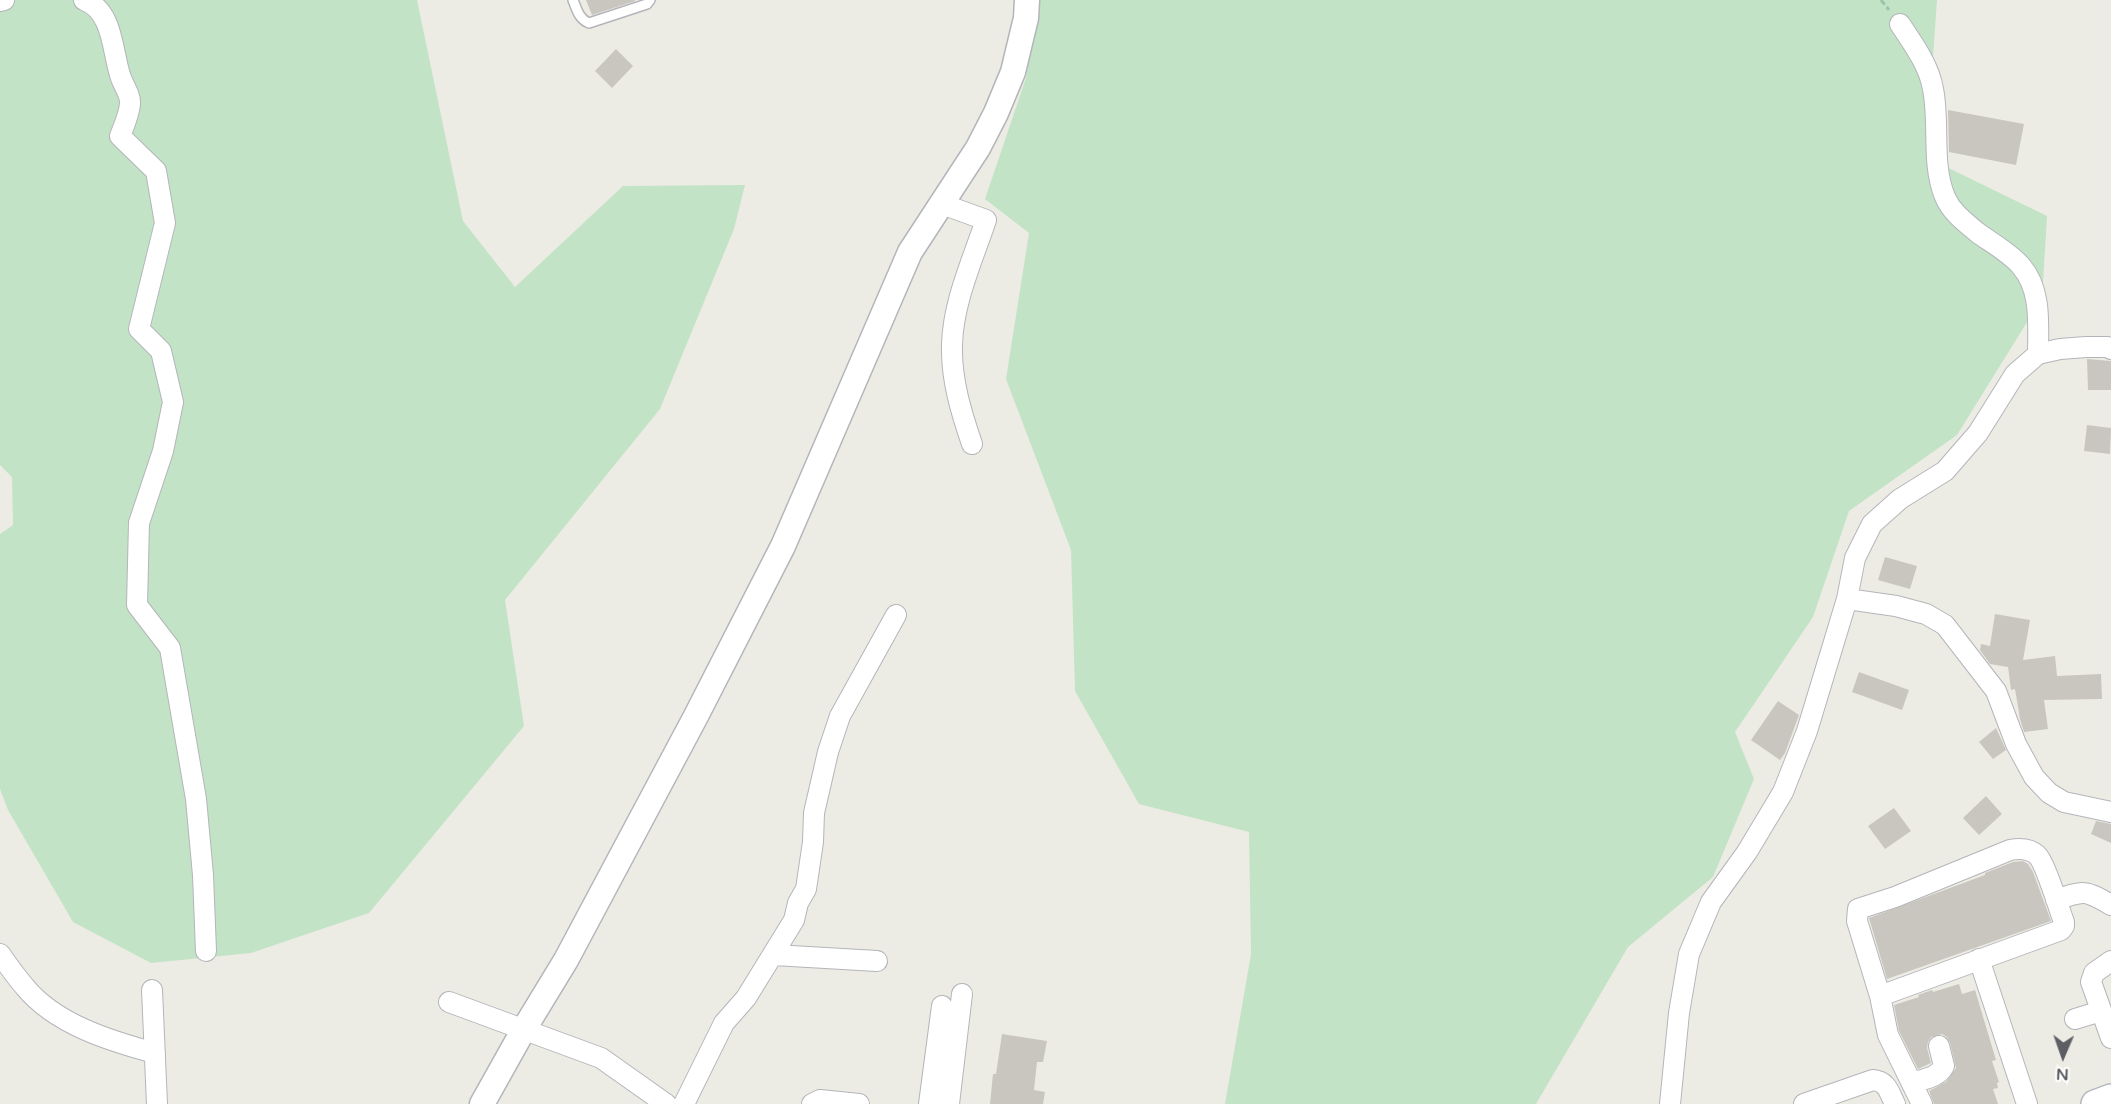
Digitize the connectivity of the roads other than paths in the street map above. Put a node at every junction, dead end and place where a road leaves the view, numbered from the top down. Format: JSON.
{"nodes":[{"id":1,"x":84,"y":0,"type":"edge"},
{"id":2,"x":573,"y":0,"type":"edge"},
{"id":3,"x":650,"y":0,"type":"edge"},
{"id":4,"x":1027,"y":0,"type":"edge"},
{"id":5,"x":1900,"y":24,"type":"dead end"},
{"id":6,"x":942,"y":204,"type":"junction"},
{"id":7,"x":2111,"y":349,"type":"edge"},
{"id":8,"x":2038,"y":354,"type":"junction"},
{"id":9,"x":972,"y":444,"type":"dead end"},
{"id":10,"x":1847,"y":599,"type":"junction"},
{"id":11,"x":896,"y":615,"type":"dead end"},
{"id":12,"x":2111,"y":812,"type":"edge"},
{"id":13,"x":2056,"y":900,"type":"junction"},
{"id":14,"x":2111,"y":905,"type":"edge"},
{"id":15,"x":206,"y":951,"type":"dead end"},
{"id":16,"x":0,"y":954,"type":"edge"},
{"id":17,"x":774,"y":955,"type":"junction"},
{"id":18,"x":1979,"y":959,"type":"junction"},
{"id":19,"x":877,"y":961,"type":"dead end"},
{"id":20,"x":2111,"y":961,"type":"edge"},
{"id":21,"x":152,"y":990,"type":"dead end"},
{"id":22,"x":962,"y":994,"type":"dead end"},
{"id":23,"x":1880,"y":996,"type":"junction"},
{"id":24,"x":449,"y":1002,"type":"dead end"},
{"id":25,"x":942,"y":1006,"type":"dead end"},
{"id":26,"x":2101,"y":1011,"type":"junction"},
{"id":27,"x":2075,"y":1019,"type":"dead end"},
{"id":28,"x":524,"y":1029,"type":"junction"},
{"id":29,"x":2111,"y":1038,"type":"edge"},
{"id":30,"x":1939,"y":1046,"type":"dead end"},
{"id":31,"x":154,"y":1053,"type":"junction"},
{"id":32,"x":1912,"y":1083,"type":"junction"},
{"id":33,"x":2111,"y":1098,"type":"edge"},
{"id":34,"x":157,"y":1104,"type":"edge"},
{"id":35,"x":482,"y":1104,"type":"edge"},
{"id":36,"x":666,"y":1104,"type":"edge"},
{"id":37,"x":684,"y":1104,"type":"edge"},
{"id":38,"x":812,"y":1104,"type":"edge"},
{"id":39,"x":860,"y":1104,"type":"edge"},
{"id":40,"x":929,"y":1104,"type":"edge"},
{"id":41,"x":949,"y":1104,"type":"edge"},
{"id":42,"x":1670,"y":1104,"type":"edge"},
{"id":43,"x":1804,"y":1104,"type":"edge"},
{"id":44,"x":1895,"y":1104,"type":"edge"},
{"id":45,"x":1922,"y":1104,"type":"edge"},
{"id":46,"x":2027,"y":1104,"type":"edge"},
{"id":47,"x":2095,"y":1104,"type":"edge"}],
"edges":[{"from":1,"to":15,"type":"street"},
{"from":2,"to":3,"type":"lane"},
{"from":4,"to":6,"type":"street"},
{"from":5,"to":8,"type":"street"},
{"from":6,"to":9,"type":"street"},
{"from":6,"to":28,"type":"street"},
{"from":7,"to":8,"type":"street"},
{"from":8,"to":10,"type":"street"},
{"from":10,"to":12,"type":"street"},
{"from":10,"to":42,"type":"street"},
{"from":11,"to":17,"type":"street"},
{"from":13,"to":14,"type":"street"},
{"from":13,"to":18,"type":"street"},
{"from":13,"to":23,"type":"street"},
{"from":16,"to":31,"type":"street"},
{"from":17,"to":19,"type":"street"},
{"from":17,"to":37,"type":"street"},
{"from":18,"to":23,"type":"street"},
{"from":18,"to":46,"type":"street"},
{"from":20,"to":26,"type":"street"},
{"from":21,"to":31,"type":"street"},
{"from":22,"to":41,"type":"street"},
{"from":23,"to":32,"type":"street"},
{"from":24,"to":28,"type":"street"},
{"from":25,"to":40,"type":"street"},
{"from":26,"to":27,"type":"street"},
{"from":26,"to":29,"type":"street"},
{"from":28,"to":35,"type":"street"},
{"from":28,"to":36,"type":"street"},
{"from":30,"to":32,"type":"street"},
{"from":31,"to":34,"type":"street"},
{"from":32,"to":45,"type":"street"},
{"from":33,"to":47,"type":"main road"},
{"from":38,"to":39,"type":"street"},
{"from":43,"to":44,"type":"street"}]}
